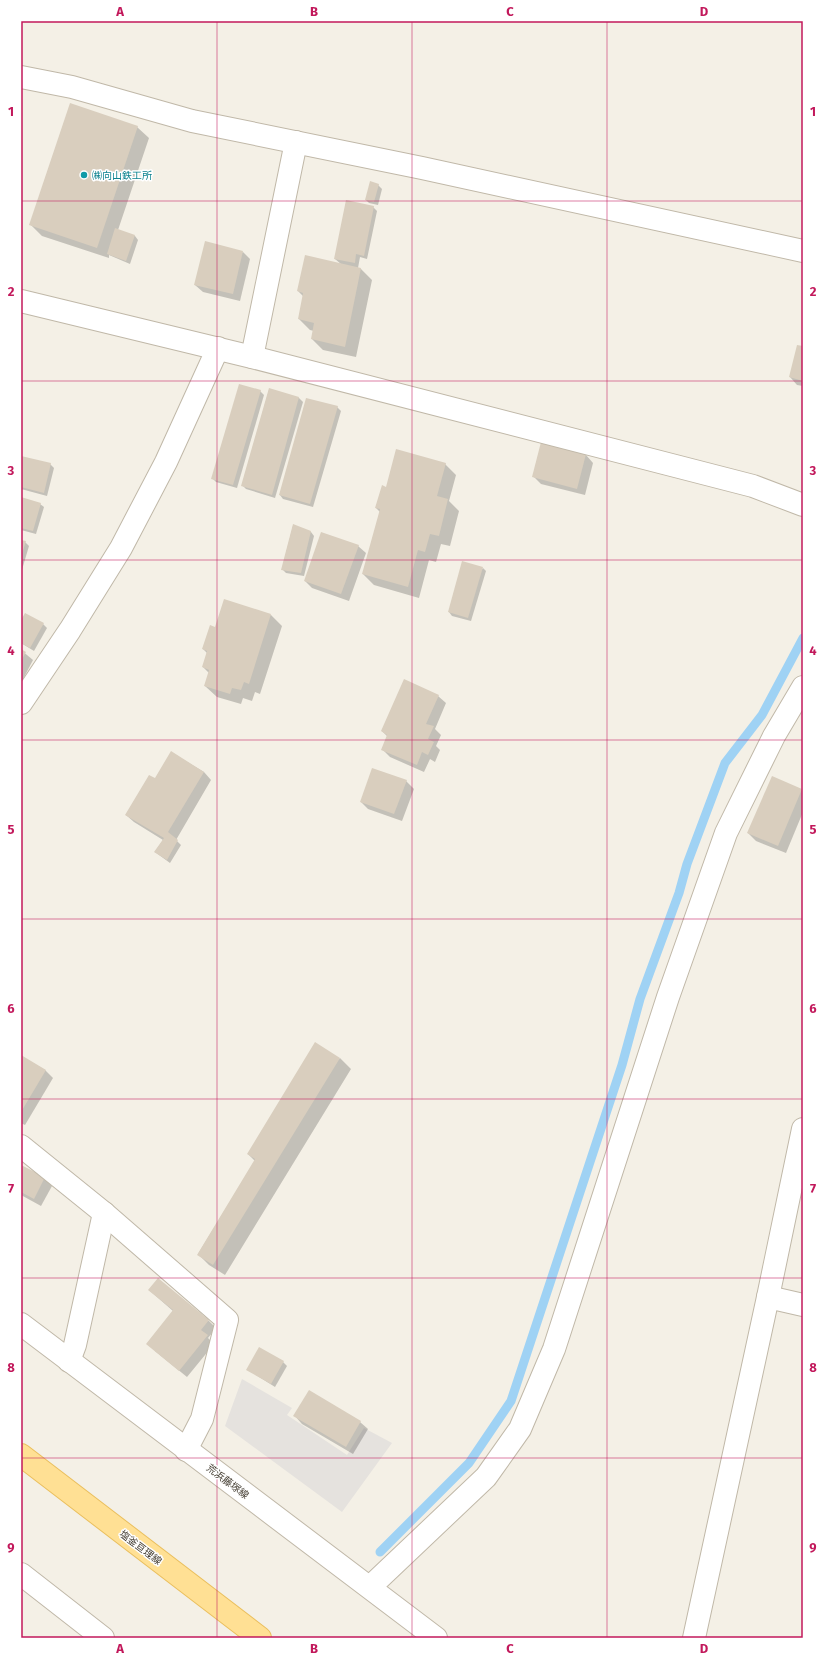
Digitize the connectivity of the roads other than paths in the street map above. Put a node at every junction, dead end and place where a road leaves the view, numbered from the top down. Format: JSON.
{"nodes":[{"id":1,"x":21,"y":77,"type":"edge"},
{"id":2,"x":296,"y":142,"type":"junction"},
{"id":3,"x":803,"y":251,"type":"edge"},
{"id":4,"x":21,"y":301,"type":"edge"},
{"id":5,"x":218,"y":348,"type":"junction"},
{"id":6,"x":252,"y":356,"type":"junction"},
{"id":7,"x":803,"y":505,"type":"edge"},
{"id":8,"x":803,"y":687,"type":"edge"},
{"id":9,"x":21,"y":703,"type":"edge"},
{"id":10,"x":803,"y":1128,"type":"edge"},
{"id":11,"x":21,"y":1146,"type":"edge"},
{"id":12,"x":104,"y":1213,"type":"junction"},
{"id":13,"x":768,"y":1297,"type":"junction"},
{"id":14,"x":803,"y":1305,"type":"edge"},
{"id":15,"x":21,"y":1324,"type":"edge"},
{"id":16,"x":69,"y":1361,"type":"junction"},
{"id":17,"x":186,"y":1450,"type":"junction"},
{"id":18,"x":21,"y":1455,"type":"edge"},
{"id":19,"x":21,"y":1574,"type":"edge"},
{"id":20,"x":370,"y":1588,"type":"junction"},
{"id":21,"x":103,"y":1638,"type":"edge"},
{"id":22,"x":260,"y":1638,"type":"edge"},
{"id":23,"x":436,"y":1638,"type":"edge"},
{"id":24,"x":694,"y":1638,"type":"edge"}],
"edges":[{"from":1,"to":2,"type":"street"},
{"from":2,"to":3,"type":"street"},
{"from":2,"to":6,"type":"street"},
{"from":4,"to":5,"type":"street"},
{"from":5,"to":6,"type":"street"},
{"from":5,"to":9,"type":"street"},
{"from":6,"to":7,"type":"street"},
{"from":8,"to":20,"type":"street"},
{"from":10,"to":13,"type":"street"},
{"from":11,"to":12,"type":"street"},
{"from":12,"to":16,"type":"street"},
{"from":12,"to":17,"type":"street"},
{"from":13,"to":14,"type":"street"},
{"from":13,"to":24,"type":"street"},
{"from":15,"to":16,"type":"street","name":"荒浜藤塚線"},
{"from":16,"to":17,"type":"street","name":"荒浜藤塚線"},
{"from":17,"to":20,"type":"street","name":"荒浜藤塚線"},
{"from":18,"to":22,"type":"main road","name":"塩釜亘理線"},
{"from":19,"to":21,"type":"street"},
{"from":20,"to":23,"type":"street","name":"荒浜藤塚線"}]}
